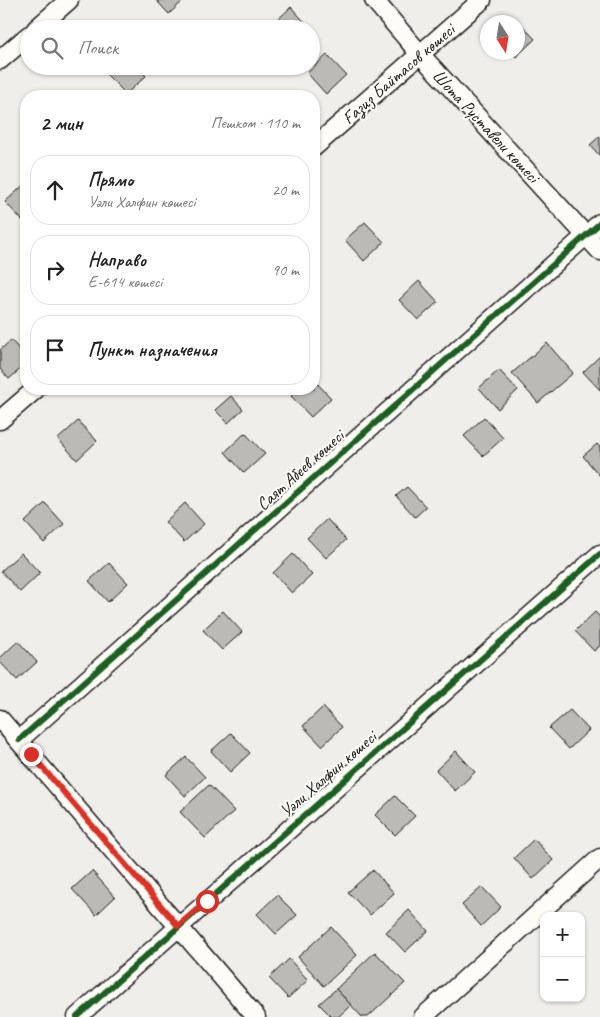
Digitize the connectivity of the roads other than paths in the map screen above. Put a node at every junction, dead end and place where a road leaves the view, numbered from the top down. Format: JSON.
{"nodes":[{"id":1,"x":69,"y":0,"type":"edge"},
{"id":2,"x":374,"y":0,"type":"edge"},
{"id":3,"x":482,"y":0,"type":"edge"},
{"id":4,"x":46,"y":20,"type":"edge"},
{"id":5,"x":20,"y":43,"type":"edge"},
{"id":6,"x":420,"y":54,"type":"junction"},
{"id":7,"x":0,"y":60,"type":"edge"},
{"id":8,"x":320,"y":142,"type":"edge"},
{"id":9,"x":600,"y":223,"type":"edge"},
{"id":10,"x":586,"y":235,"type":"junction"},
{"id":11,"x":600,"y":251,"type":"edge"},
{"id":12,"x":29,"y":395,"type":"edge"},
{"id":13,"x":0,"y":420,"type":"edge"},
{"id":14,"x":600,"y":554,"type":"edge"},
{"id":15,"x":0,"y":719,"type":"edge"},
{"id":16,"x":19,"y":740,"type":"junction"},
{"id":17,"x":600,"y":858,"type":"edge"},
{"id":18,"x":178,"y":926,"type":"junction"},
{"id":19,"x":77,"y":1017,"type":"edge"},
{"id":20,"x":256,"y":1017,"type":"edge"},
{"id":21,"x":423,"y":1017,"type":"edge"}],
"edges":[{"from":1,"to":4,"type":"street"},
{"from":2,"to":6,"type":"street","name":"Шота Руставели көшесі"},
{"from":3,"to":6,"type":"street","name":"Ғазиз Байтасов көшесі"},
{"from":5,"to":7,"type":"street"},
{"from":6,"to":8,"type":"street","name":"Ғазиз Байтасов көшесі"},
{"from":6,"to":10,"type":"street","name":"Шота Руставели көшесі"},
{"from":9,"to":10,"type":"street","name":"Саят Абеев көшесі"},
{"from":10,"to":11,"type":"street","name":"Шота Руставели көшесі"},
{"from":10,"to":16,"type":"street","name":"Саят Абеев көшесі"},
{"from":12,"to":13,"type":"street"},
{"from":14,"to":18,"type":"street","name":"Уәли Халфин көшесі"},
{"from":15,"to":16,"type":"street"},
{"from":16,"to":18,"type":"street"},
{"from":17,"to":21,"type":"street"},
{"from":18,"to":19,"type":"street","name":"Уәли Халфин көшесі"},
{"from":18,"to":20,"type":"street"}]}
